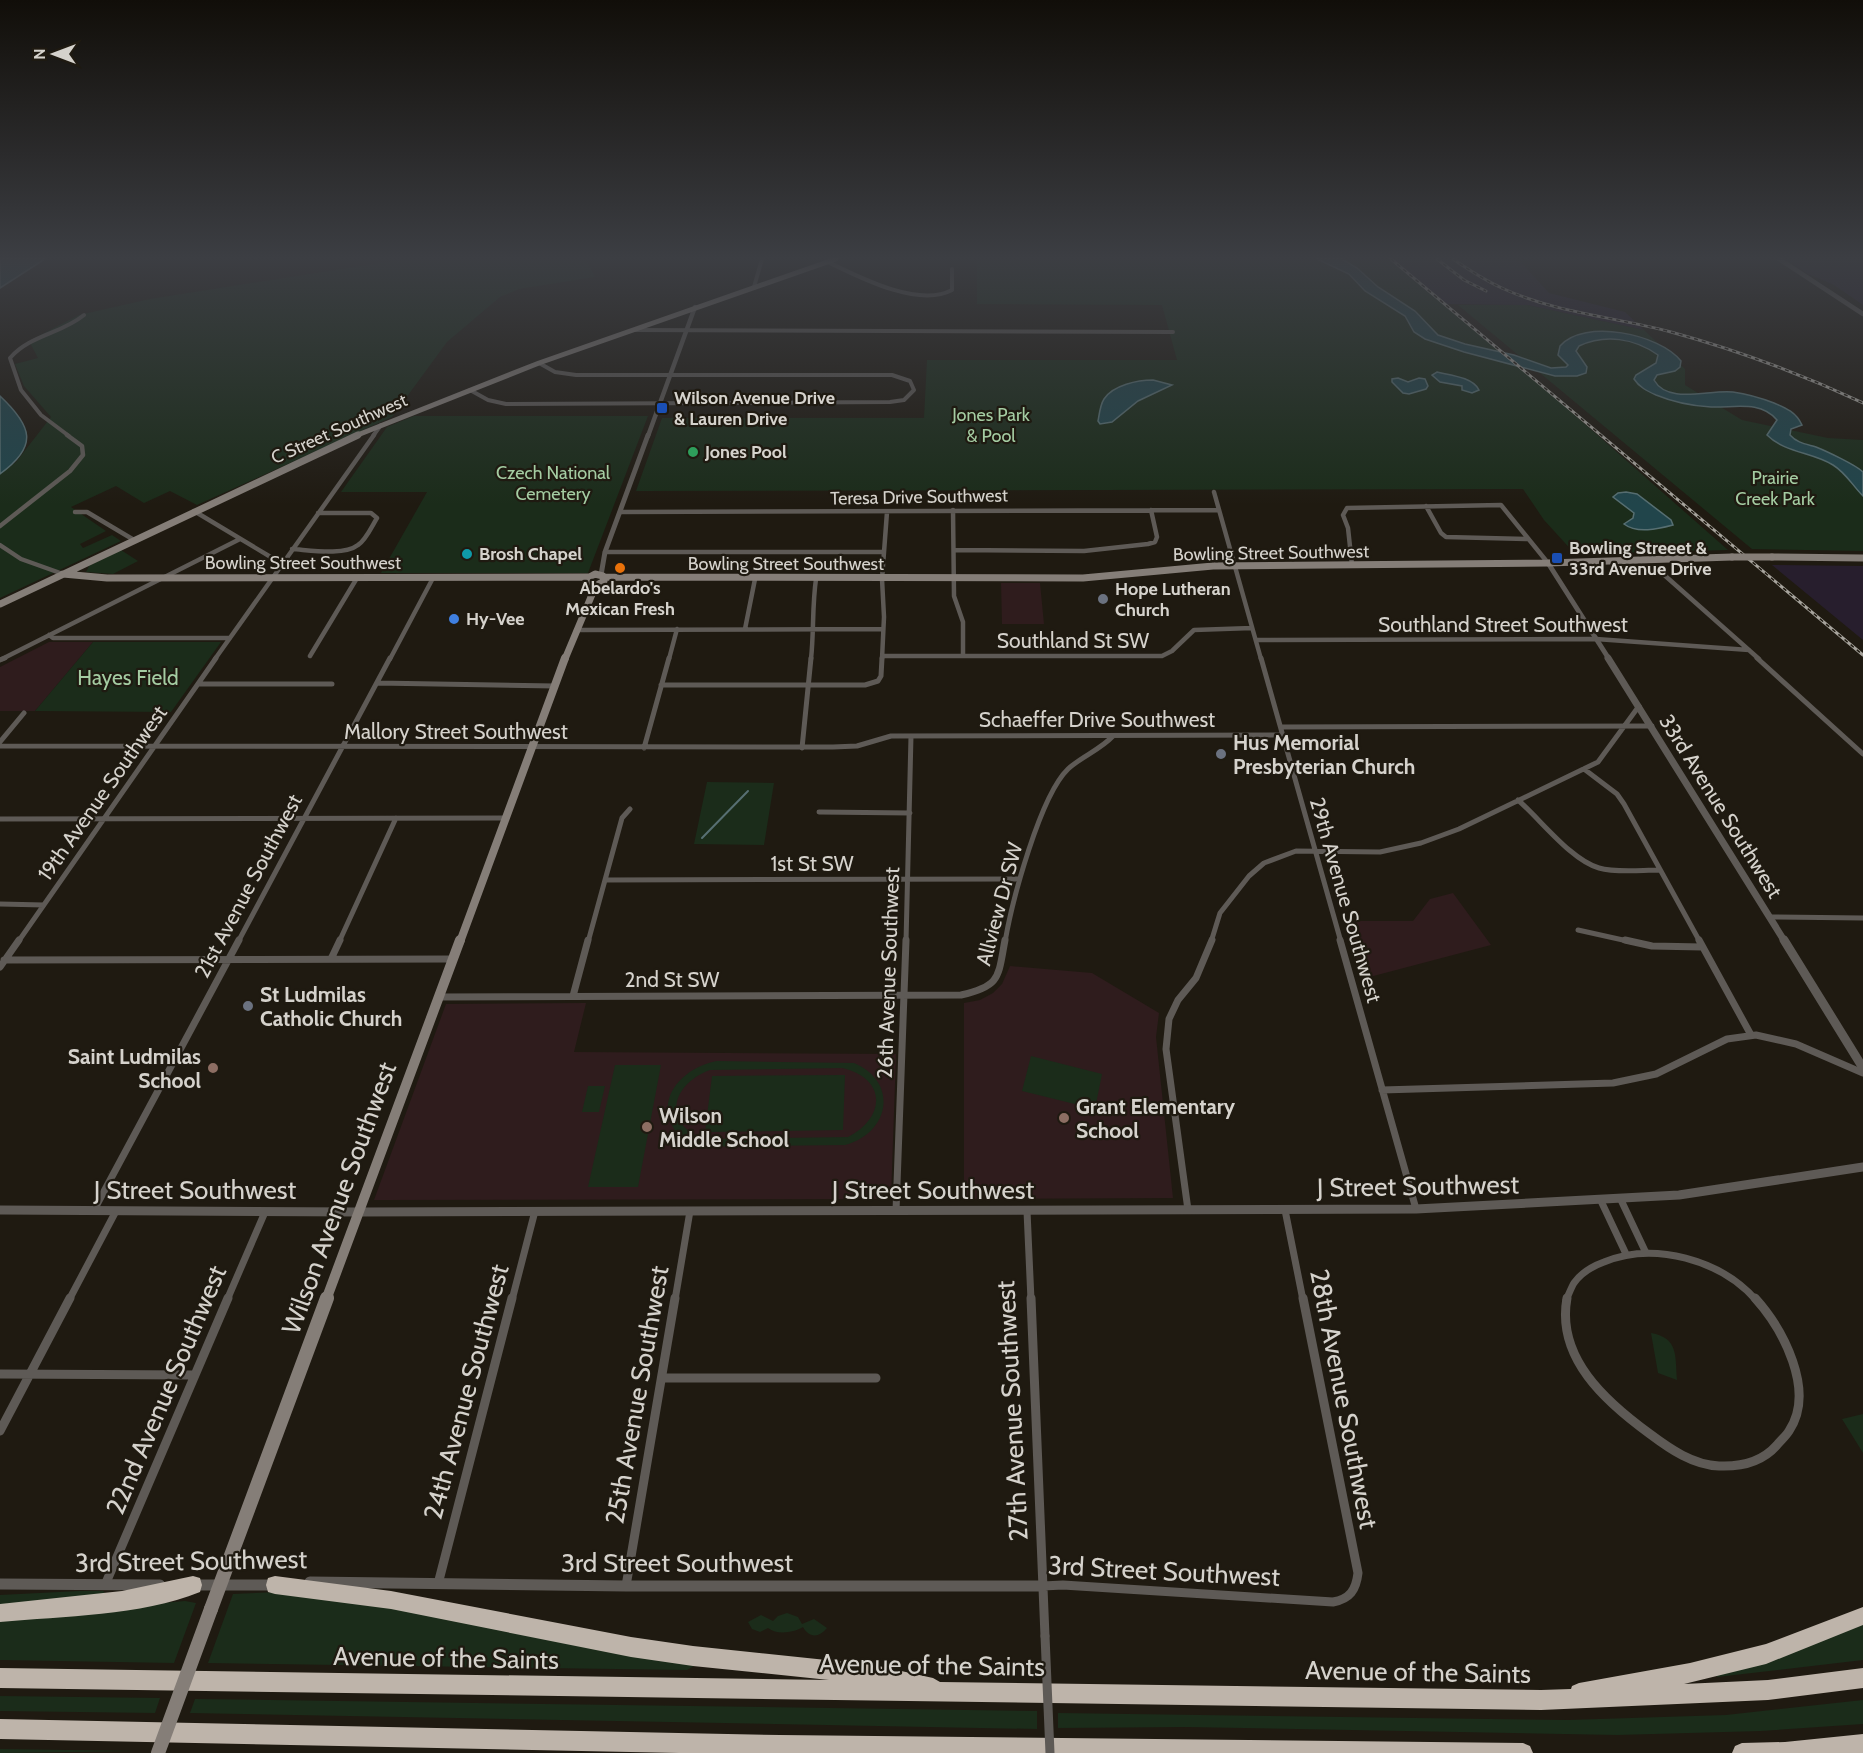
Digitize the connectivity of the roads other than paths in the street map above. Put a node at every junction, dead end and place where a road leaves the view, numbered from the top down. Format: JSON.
{"nodes":[{"id":1,"x":33,"y":341,"type":"edge"},
{"id":2,"x":600,"y":341,"type":"edge"},
{"id":3,"x":682,"y":341,"type":"edge"},
{"id":4,"x":539,"y":363,"type":"junction"},
{"id":5,"x":670,"y":375,"type":"junction"},
{"id":6,"x":470,"y":390,"type":"junction"},
{"id":7,"x":660,"y":403,"type":"junction"},
{"id":8,"x":381,"y":425,"type":"junction"},
{"id":9,"x":1214,"y":492,"type":"dead end"},
{"id":10,"x":1426,"y":506,"type":"junction"},
{"id":11,"x":953,"y":510,"type":"junction"},
{"id":12,"x":1151,"y":510,"type":"junction"},
{"id":13,"x":1219,"y":510,"type":"junction"},
{"id":14,"x":193,"y":511,"type":"junction"},
{"id":15,"x":75,"y":512,"type":"dead end"},
{"id":16,"x":620,"y":512,"type":"junction"},
{"id":17,"x":887,"y":512,"type":"junction"},
{"id":18,"x":318,"y":513,"type":"junction"},
{"id":19,"x":0,"y":526,"type":"edge"},
{"id":20,"x":240,"y":539,"type":"junction"},
{"id":21,"x":1527,"y":539,"type":"junction"},
{"id":22,"x":134,"y":540,"type":"junction"},
{"id":23,"x":0,"y":545,"type":"edge"},
{"id":24,"x":292,"y":549,"type":"junction"},
{"id":25,"x":954,"y":550,"type":"junction"},
{"id":26,"x":605,"y":552,"type":"junction"},
{"id":27,"x":884,"y":552,"type":"junction"},
{"id":28,"x":1863,"y":558,"type":"edge"},
{"id":29,"x":284,"y":560,"type":"junction"},
{"id":30,"x":1548,"y":563,"type":"junction"},
{"id":31,"x":1235,"y":566,"type":"junction"},
{"id":32,"x":1352,"y":566,"type":"junction"},
{"id":33,"x":1662,"y":573,"type":"dead end"},
{"id":34,"x":63,"y":574,"type":"junction"},
{"id":35,"x":161,"y":578,"type":"junction"},
{"id":36,"x":272,"y":578,"type":"junction"},
{"id":37,"x":433,"y":578,"type":"junction"},
{"id":38,"x":357,"y":579,"type":"junction"},
{"id":39,"x":755,"y":579,"type":"junction"},
{"id":40,"x":816,"y":579,"type":"junction"},
{"id":41,"x":882,"y":579,"type":"junction"},
{"id":42,"x":954,"y":579,"type":"junction"},
{"id":43,"x":595,"y":580,"type":"junction"},
{"id":44,"x":0,"y":604,"type":"edge"},
{"id":45,"x":577,"y":628,"type":"junction"},
{"id":46,"x":1252,"y":628,"type":"junction"},
{"id":47,"x":676,"y":629,"type":"junction"},
{"id":48,"x":745,"y":629,"type":"junction"},
{"id":49,"x":814,"y":629,"type":"junction"},
{"id":50,"x":883,"y":629,"type":"junction"},
{"id":51,"x":49,"y":635,"type":"junction"},
{"id":52,"x":230,"y":638,"type":"junction"},
{"id":53,"x":1596,"y":639,"type":"junction"},
{"id":54,"x":1257,"y":640,"type":"junction"},
{"id":55,"x":1749,"y":650,"type":"junction"},
{"id":56,"x":310,"y":656,"type":"dead end"},
{"id":57,"x":882,"y":656,"type":"junction"},
{"id":58,"x":963,"y":656,"type":"junction"},
{"id":59,"x":2,"y":657,"type":"edge"},
{"id":60,"x":377,"y":683,"type":"junction"},
{"id":61,"x":198,"y":684,"type":"junction"},
{"id":62,"x":332,"y":684,"type":"dead end"},
{"id":63,"x":661,"y":685,"type":"junction"},
{"id":64,"x":808,"y":685,"type":"junction"},
{"id":65,"x":555,"y":686,"type":"junction"},
{"id":66,"x":1639,"y":706,"type":"junction"},
{"id":67,"x":24,"y":713,"type":"dead end"},
{"id":68,"x":1625,"y":726,"type":"junction"},
{"id":69,"x":1652,"y":726,"type":"junction"},
{"id":70,"x":1281,"y":727,"type":"junction"},
{"id":71,"x":1283,"y":735,"type":"junction"},
{"id":72,"x":911,"y":736,"type":"junction"},
{"id":73,"x":1113,"y":736,"type":"junction"},
{"id":74,"x":0,"y":744,"type":"edge"},
{"id":75,"x":154,"y":747,"type":"junction"},
{"id":76,"x":343,"y":747,"type":"junction"},
{"id":77,"x":532,"y":747,"type":"junction"},
{"id":78,"x":644,"y":748,"type":"junction"},
{"id":79,"x":802,"y":748,"type":"junction"},
{"id":80,"x":1863,"y":754,"type":"edge"},
{"id":81,"x":1584,"y":769,"type":"junction"},
{"id":82,"x":1518,"y":800,"type":"junction"},
{"id":83,"x":630,"y":809,"type":"dead end"},
{"id":84,"x":819,"y":812,"type":"dead end"},
{"id":85,"x":910,"y":813,"type":"junction"},
{"id":86,"x":305,"y":818,"type":"junction"},
{"id":87,"x":396,"y":818,"type":"junction"},
{"id":88,"x":506,"y":818,"type":"junction"},
{"id":89,"x":0,"y":819,"type":"edge"},
{"id":90,"x":104,"y":819,"type":"junction"},
{"id":91,"x":1316,"y":851,"type":"junction"},
{"id":92,"x":1659,"y":870,"type":"junction"},
{"id":93,"x":908,"y":879,"type":"junction"},
{"id":94,"x":1019,"y":879,"type":"junction"},
{"id":95,"x":605,"y":880,"type":"junction"},
{"id":96,"x":0,"y":904,"type":"edge"},
{"id":97,"x":44,"y":905,"type":"junction"},
{"id":98,"x":1770,"y":917,"type":"junction"},
{"id":99,"x":1863,"y":918,"type":"edge"},
{"id":100,"x":1578,"y":930,"type":"dead end"},
{"id":101,"x":1702,"y":947,"type":"junction"},
{"id":102,"x":229,"y":959,"type":"junction"},
{"id":103,"x":331,"y":959,"type":"junction"},
{"id":104,"x":453,"y":959,"type":"junction"},
{"id":105,"x":2,"y":960,"type":"edge"},
{"id":106,"x":0,"y":967,"type":"edge"},
{"id":107,"x":904,"y":995,"type":"junction"},
{"id":108,"x":573,"y":996,"type":"junction"},
{"id":109,"x":439,"y":997,"type":"junction"},
{"id":110,"x":1751,"y":1035,"type":"junction"},
{"id":111,"x":1863,"y":1068,"type":"edge"},
{"id":112,"x":1863,"y":1073,"type":"edge"},
{"id":113,"x":1382,"y":1090,"type":"junction"},
{"id":114,"x":1863,"y":1167,"type":"edge"},
{"id":115,"x":1621,"y":1200,"type":"junction"},
{"id":116,"x":1601,"y":1201,"type":"junction"},
{"id":117,"x":1416,"y":1209,"type":"junction"},
{"id":118,"x":0,"y":1210,"type":"edge"},
{"id":119,"x":94,"y":1210,"type":"junction"},
{"id":120,"x":1026,"y":1210,"type":"junction"},
{"id":121,"x":1188,"y":1210,"type":"junction"},
{"id":122,"x":1285,"y":1210,"type":"junction"},
{"id":123,"x":116,"y":1211,"type":"junction"},
{"id":124,"x":535,"y":1211,"type":"junction"},
{"id":125,"x":690,"y":1211,"type":"junction"},
{"id":126,"x":896,"y":1211,"type":"junction"},
{"id":127,"x":265,"y":1212,"type":"junction"},
{"id":128,"x":359,"y":1212,"type":"junction"},
{"id":129,"x":1646,"y":1253,"type":"junction"},
{"id":130,"x":1626,"y":1254,"type":"junction"},
{"id":131,"x":0,"y":1374,"type":"edge"},
{"id":132,"x":30,"y":1374,"type":"junction"},
{"id":133,"x":194,"y":1375,"type":"junction"},
{"id":134,"x":662,"y":1378,"type":"junction"},
{"id":135,"x":876,"y":1378,"type":"dead end"},
{"id":136,"x":0,"y":1431,"type":"edge"},
{"id":137,"x":0,"y":1584,"type":"edge"},
{"id":138,"x":438,"y":1584,"type":"junction"},
{"id":139,"x":105,"y":1585,"type":"junction"},
{"id":140,"x":193,"y":1585,"type":"junction"},
{"id":141,"x":220,"y":1585,"type":"junction"},
{"id":142,"x":275,"y":1585,"type":"junction"},
{"id":143,"x":626,"y":1586,"type":"junction"},
{"id":144,"x":1043,"y":1586,"type":"junction"},
{"id":145,"x":1352,"y":1595,"type":"joint"},
{"id":146,"x":0,"y":1613,"type":"edge"},
{"id":147,"x":1863,"y":1616,"type":"edge"},
{"id":148,"x":0,"y":1678,"type":"edge"},
{"id":149,"x":1863,"y":1678,"type":"edge"},
{"id":150,"x":951,"y":1693,"type":"junction"},
{"id":151,"x":1541,"y":1700,"type":"junction"},
{"id":152,"x":0,"y":1729,"type":"edge"},
{"id":153,"x":780,"y":1744,"type":"junction"},
{"id":154,"x":1863,"y":1744,"type":"edge"},
{"id":155,"x":1448,"y":1752,"type":"edge"},
{"id":156,"x":158,"y":1753,"type":"edge"},
{"id":157,"x":721,"y":1753,"type":"edge"},
{"id":158,"x":1050,"y":1753,"type":"edge"},
{"id":159,"x":1523,"y":1753,"type":"edge"},
{"id":160,"x":1742,"y":1753,"type":"edge"}],
"edges":[{"from":1,"to":19,"type":"street"},
{"from":2,"to":4,"type":"main road","name":"C Street Southwest"},
{"from":3,"to":5,"type":"street"},
{"from":4,"to":5,"type":"street"},
{"from":4,"to":6,"type":"main road","name":"C Street Southwest"},
{"from":5,"to":7,"type":"street"},
{"from":5,"to":7,"type":"street"},
{"from":6,"to":7,"type":"street"},
{"from":6,"to":8,"type":"main road","name":"C Street Southwest"},
{"from":7,"to":16,"type":"street"},
{"from":8,"to":14,"type":"main road","name":"C Street Southwest"},
{"from":8,"to":18,"type":"street","name":"19th Avenue Southwest"},
{"from":9,"to":13,"type":"street","name":"29th Avenue Southwest"},
{"from":10,"to":21,"type":"street"},
{"from":10,"to":21,"type":"street"},
{"from":10,"to":32,"type":"street"},
{"from":11,"to":12,"type":"street","name":"Teresa Drive Southwest"},
{"from":11,"to":17,"type":"street","name":"Teresa Drive Southwest"},
{"from":11,"to":25,"type":"street"},
{"from":12,"to":13,"type":"street","name":"Teresa Drive Southwest"},
{"from":12,"to":25,"type":"street"},
{"from":13,"to":31,"type":"street","name":"29th Avenue Southwest"},
{"from":14,"to":20,"type":"street"},
{"from":14,"to":22,"type":"main road","name":"C Street Southwest"},
{"from":15,"to":22,"type":"street"},
{"from":16,"to":17,"type":"street","name":"Teresa Drive Southwest"},
{"from":16,"to":26,"type":"street"},
{"from":17,"to":27,"type":"street"},
{"from":18,"to":24,"type":"street","name":"19th Avenue Southwest"},
{"from":18,"to":24,"type":"street"},
{"from":20,"to":29,"type":"street"},
{"from":20,"to":35,"type":"street"},
{"from":21,"to":30,"type":"street"},
{"from":22,"to":34,"type":"main road","name":"C Street Southwest"},
{"from":23,"to":34,"type":"street"},
{"from":24,"to":29,"type":"street","name":"19th Avenue Southwest"},
{"from":25,"to":42,"type":"street"},
{"from":26,"to":27,"type":"street"},
{"from":26,"to":43,"type":"street"},
{"from":27,"to":41,"type":"street"},
{"from":28,"to":30,"type":"main road","name":"Bowling Street Southwest","bridge":true},
{"from":29,"to":36,"type":"street","name":"19th Avenue Southwest"},
{"from":30,"to":32,"type":"main road","name":"Bowling Street Southwest"},
{"from":30,"to":53,"type":"street","name":"33rd Avenue Southwest"},
{"from":31,"to":32,"type":"main road","name":"Bowling Street Southwest"},
{"from":31,"to":42,"type":"main road","name":"Bowling Street Southwest"},
{"from":31,"to":46,"type":"street","name":"29th Avenue Southwest"},
{"from":33,"to":55,"type":"street"},
{"from":34,"to":35,"type":"main road","name":"Bowling Street Southwest"},
{"from":34,"to":44,"type":"main road","name":"C Street Southwest"},
{"from":35,"to":36,"type":"main road","name":"Bowling Street Southwest"},
{"from":35,"to":51,"type":"street"},
{"from":36,"to":38,"type":"main road","name":"Bowling Street Southwest"},
{"from":36,"to":52,"type":"street","name":"19th Avenue Southwest"},
{"from":37,"to":38,"type":"main road","name":"Bowling Street Southwest"},
{"from":37,"to":43,"type":"main road","name":"Bowling Street Southwest"},
{"from":37,"to":60,"type":"street","name":"21st Avenue Southwest"},
{"from":38,"to":56,"type":"street"},
{"from":39,"to":40,"type":"main road","name":"Bowling Street Southwest"},
{"from":39,"to":43,"type":"main road","name":"Bowling Street Southwest"},
{"from":39,"to":48,"type":"street"},
{"from":40,"to":41,"type":"main road","name":"Bowling Street Southwest"},
{"from":40,"to":49,"type":"street"},
{"from":41,"to":42,"type":"main road","name":"Bowling Street Southwest"},
{"from":41,"to":50,"type":"street"},
{"from":42,"to":58,"type":"street"},
{"from":43,"to":45,"type":"main road","name":"Wilson Avenue Southwest"},
{"from":45,"to":47,"type":"street"},
{"from":45,"to":65,"type":"main road","name":"Wilson Avenue Southwest"},
{"from":46,"to":54,"type":"street","name":"29th Avenue Southwest"},
{"from":46,"to":58,"type":"street","name":"Southland St SW"},
{"from":47,"to":48,"type":"street"},
{"from":47,"to":63,"type":"street"},
{"from":48,"to":49,"type":"street"},
{"from":49,"to":50,"type":"street"},
{"from":49,"to":64,"type":"street"},
{"from":50,"to":57,"type":"street"},
{"from":51,"to":52,"type":"street"},
{"from":51,"to":59,"type":"street"},
{"from":52,"to":61,"type":"street","name":"19th Avenue Southwest"},
{"from":53,"to":54,"type":"street","name":"Southland Street Southwest"},
{"from":53,"to":55,"type":"street","name":"Southland Street Southwest"},
{"from":53,"to":66,"type":"street","name":"33rd Avenue Southwest"},
{"from":54,"to":70,"type":"street","name":"29th Avenue Southwest"},
{"from":55,"to":80,"type":"street"},
{"from":57,"to":58,"type":"street","name":"Southland St SW"},
{"from":57,"to":64,"type":"street"},
{"from":60,"to":65,"type":"street"},
{"from":60,"to":76,"type":"street","name":"21st Avenue Southwest"},
{"from":61,"to":62,"type":"street"},
{"from":61,"to":75,"type":"street","name":"19th Avenue Southwest"},
{"from":63,"to":64,"type":"street"},
{"from":63,"to":78,"type":"street"},
{"from":64,"to":79,"type":"street"},
{"from":65,"to":77,"type":"main road","name":"Wilson Avenue Southwest"},
{"from":66,"to":68,"type":"street"},
{"from":66,"to":69,"type":"street","name":"33rd Avenue Southwest"},
{"from":67,"to":74,"type":"street"},
{"from":68,"to":69,"type":"street"},
{"from":68,"to":70,"type":"street"},
{"from":68,"to":81,"type":"street"},
{"from":69,"to":98,"type":"street","name":"33rd Avenue Southwest"},
{"from":70,"to":71,"type":"street","name":"29th Avenue Southwest"},
{"from":71,"to":73,"type":"street","name":"Schaeffer Drive Southwest"},
{"from":71,"to":91,"type":"street","name":"29th Avenue Southwest"},
{"from":72,"to":73,"type":"street","name":"Schaeffer Drive Southwest"},
{"from":72,"to":79,"type":"street","name":"Mallory Street Southwest"},
{"from":72,"to":85,"type":"street","name":"26th Avenue Southwest"},
{"from":73,"to":94,"type":"street","name":"Allview Dr SW"},
{"from":74,"to":75,"type":"street","name":"Mallory Street Southwest"},
{"from":75,"to":76,"type":"street","name":"Mallory Street Southwest"},
{"from":75,"to":90,"type":"street","name":"19th Avenue Southwest"},
{"from":76,"to":77,"type":"street","name":"Mallory Street Southwest"},
{"from":76,"to":86,"type":"street","name":"21st Avenue Southwest"},
{"from":77,"to":78,"type":"street","name":"Mallory Street Southwest"},
{"from":77,"to":88,"type":"main road","name":"Wilson Avenue Southwest"},
{"from":78,"to":79,"type":"street","name":"Mallory Street Southwest"},
{"from":81,"to":82,"type":"street"},
{"from":81,"to":92,"type":"street"},
{"from":82,"to":91,"type":"street"},
{"from":82,"to":92,"type":"street"},
{"from":83,"to":95,"type":"street"},
{"from":84,"to":85,"type":"street"},
{"from":85,"to":93,"type":"street","name":"26th Avenue Southwest"},
{"from":86,"to":87,"type":"street"},
{"from":86,"to":90,"type":"street"},
{"from":86,"to":102,"type":"street","name":"21st Avenue Southwest"},
{"from":87,"to":88,"type":"street"},
{"from":87,"to":103,"type":"street"},
{"from":88,"to":104,"type":"main road","name":"Wilson Avenue Southwest"},
{"from":89,"to":90,"type":"street"},
{"from":90,"to":97,"type":"street","name":"19th Avenue Southwest"},
{"from":91,"to":113,"type":"street","name":"29th Avenue Southwest"},
{"from":91,"to":121,"type":"street"},
{"from":92,"to":101,"type":"street"},
{"from":93,"to":94,"type":"street","name":"1st St SW"},
{"from":93,"to":95,"type":"street","name":"1st St SW"},
{"from":93,"to":107,"type":"street","name":"26th Avenue Southwest"},
{"from":94,"to":107,"type":"street","name":"Allview Dr SW"},
{"from":95,"to":108,"type":"street"},
{"from":96,"to":97,"type":"street"},
{"from":97,"to":105,"type":"street","name":"19th Avenue Southwest"},
{"from":98,"to":99,"type":"street"},
{"from":98,"to":111,"type":"street","name":"33rd Avenue Southwest"},
{"from":100,"to":101,"type":"street"},
{"from":101,"to":110,"type":"street"},
{"from":102,"to":103,"type":"street"},
{"from":102,"to":105,"type":"street"},
{"from":102,"to":119,"type":"street","name":"21st Avenue Southwest"},
{"from":103,"to":104,"type":"street"},
{"from":104,"to":109,"type":"main road","name":"Wilson Avenue Southwest"},
{"from":105,"to":106,"type":"street","name":"19th Avenue Southwest"},
{"from":107,"to":108,"type":"street","name":"2nd St SW"},
{"from":107,"to":126,"type":"street","name":"26th Avenue Southwest"},
{"from":108,"to":109,"type":"street","name":"2nd St SW"},
{"from":109,"to":128,"type":"main road","name":"Wilson Avenue Southwest"},
{"from":110,"to":112,"type":"street"},
{"from":110,"to":113,"type":"street"},
{"from":113,"to":117,"type":"street","name":"29th Avenue Southwest"},
{"from":114,"to":115,"type":"street","name":"J Street Southwest"},
{"from":115,"to":116,"type":"street","name":"J Street Southwest"},
{"from":115,"to":129,"type":"street"},
{"from":116,"to":117,"type":"street","name":"J Street Southwest"},
{"from":116,"to":130,"type":"street"},
{"from":117,"to":122,"type":"street","name":"J Street Southwest"},
{"from":118,"to":119,"type":"street","name":"J Street Southwest"},
{"from":119,"to":123,"type":"street","name":"J Street Southwest"},
{"from":120,"to":121,"type":"street","name":"J Street Southwest"},
{"from":120,"to":126,"type":"street","name":"J Street Southwest"},
{"from":120,"to":144,"type":"street","name":"27th Avenue Southwest"},
{"from":121,"to":122,"type":"street","name":"J Street Southwest"},
{"from":122,"to":145,"type":"street","name":"28th Avenue Southwest"},
{"from":123,"to":127,"type":"street","name":"J Street Southwest"},
{"from":123,"to":132,"type":"street"},
{"from":124,"to":125,"type":"street","name":"J Street Southwest"},
{"from":124,"to":128,"type":"street","name":"J Street Southwest"},
{"from":124,"to":138,"type":"street","name":"24th Avenue Southwest"},
{"from":125,"to":126,"type":"street","name":"J Street Southwest"},
{"from":125,"to":134,"type":"street","name":"25th Avenue Southwest"},
{"from":127,"to":128,"type":"street","name":"J Street Southwest"},
{"from":127,"to":133,"type":"street","name":"22nd Avenue Southwest"},
{"from":128,"to":141,"type":"main road","name":"Wilson Avenue Southwest"},
{"from":129,"to":130,"type":"street"},
{"from":129,"to":130,"type":"street"},
{"from":131,"to":132,"type":"street"},
{"from":132,"to":133,"type":"street"},
{"from":132,"to":136,"type":"street"},
{"from":133,"to":139,"type":"street","name":"22nd Avenue Southwest"},
{"from":134,"to":135,"type":"street"},
{"from":134,"to":143,"type":"street","name":"25th Avenue Southwest"},
{"from":137,"to":139,"type":"street","name":"3rd Street Southwest"},
{"from":138,"to":142,"type":"street","name":"3rd Street Southwest"},
{"from":138,"to":143,"type":"street","name":"3rd Street Southwest"},
{"from":139,"to":140,"type":"street","name":"3rd Street Southwest"},
{"from":140,"to":141,"type":"street","name":"3rd Street Southwest"},
{"from":140,"to":146,"type":"highway"},
{"from":141,"to":142,"type":"street","name":"3rd Street Southwest"},
{"from":141,"to":156,"type":"main road","name":"Wilson Avenue Southwest","bridge":true},
{"from":142,"to":150,"type":"highway"},
{"from":143,"to":144,"type":"street","name":"3rd Street Southwest"},
{"from":144,"to":145,"type":"street","name":"3rd Street Southwest"},
{"from":144,"to":158,"type":"street","name":"27th Avenue Southwest","bridge":true},
{"from":147,"to":151,"type":"highway"},
{"from":148,"to":150,"type":"highway","name":"Avenue of the Saints"},
{"from":149,"to":151,"type":"highway","name":"Avenue of the Saints"},
{"from":150,"to":151,"type":"highway","name":"Avenue of the Saints"},
{"from":152,"to":153,"type":"highway"},
{"from":153,"to":155,"type":"highway"},
{"from":153,"to":157,"type":"highway"},
{"from":154,"to":160,"type":"highway"},
{"from":155,"to":159,"type":"highway"}]}
